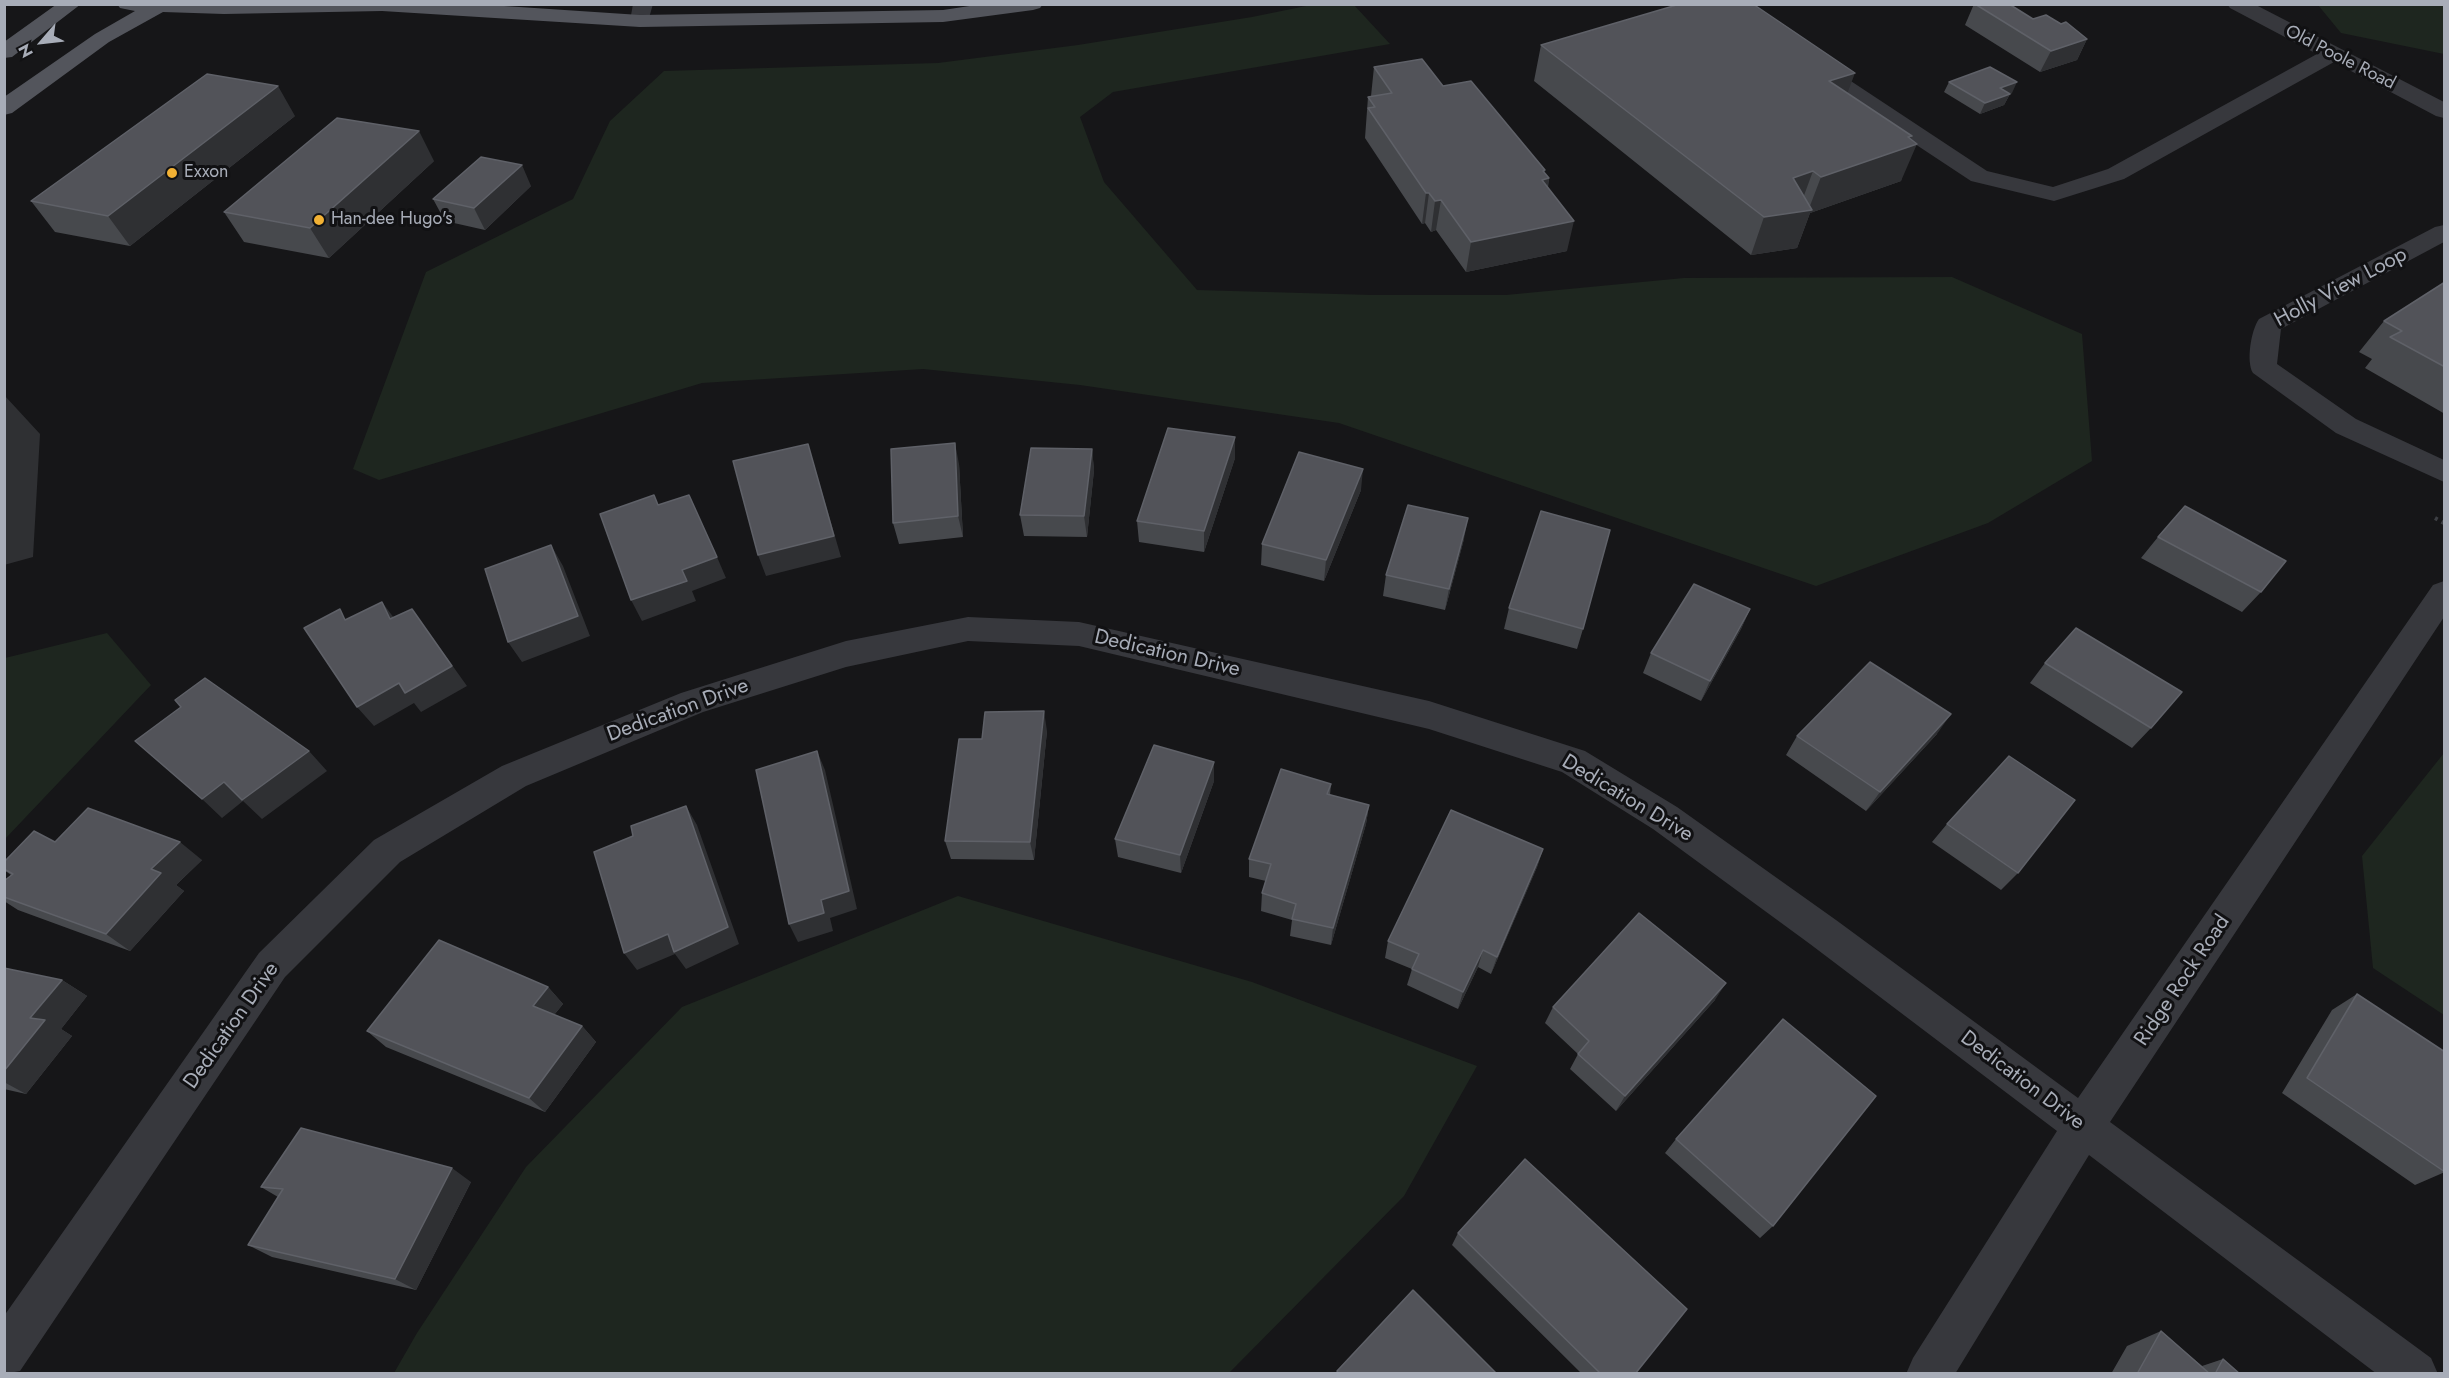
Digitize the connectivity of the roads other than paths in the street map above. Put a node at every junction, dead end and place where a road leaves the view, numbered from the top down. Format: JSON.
{"nodes":[{"id":1,"x":71,"y":4,"type":"edge"},
{"id":2,"x":127,"y":4,"type":"edge"},
{"id":3,"x":1033,"y":4,"type":"edge"},
{"id":4,"x":2236,"y":4,"type":"edge"},
{"id":5,"x":160,"y":5,"type":"edge"},
{"id":6,"x":381,"y":5,"type":"edge"},
{"id":7,"x":641,"y":13,"type":"edge"},
{"id":8,"x":4,"y":52,"type":"edge"},
{"id":9,"x":2333,"y":54,"type":"junction"},
{"id":10,"x":1797,"y":56,"type":"edge"},
{"id":11,"x":4,"y":108,"type":"edge"},
{"id":12,"x":2445,"y":111,"type":"edge"},
{"id":13,"x":2445,"y":232,"type":"edge"},
{"id":14,"x":2445,"y":472,"type":"edge"},
{"id":15,"x":2445,"y":592,"type":"edge"},
{"id":16,"x":2083,"y":1127,"type":"junction"},
{"id":17,"x":4,"y":1355,"type":"edge"},
{"id":18,"x":1929,"y":1374,"type":"edge"},
{"id":19,"x":2415,"y":1374,"type":"edge"}],
"edges":[{"from":1,"to":8,"type":"main road"},
{"from":2,"to":5,"type":"main road"},
{"from":3,"to":7,"type":"main road"},
{"from":4,"to":9,"type":"street","name":"Old Poole Road"},
{"from":5,"to":6,"type":"main road"},
{"from":5,"to":11,"type":"main road"},
{"from":6,"to":7,"type":"main road"},
{"from":9,"to":10,"type":"street"},
{"from":9,"to":12,"type":"street","name":"Old Poole Road"},
{"from":13,"to":14,"type":"street","name":"Holly View Loop"},
{"from":15,"to":16,"type":"street","name":"Ridge Rock Road"},
{"from":16,"to":17,"type":"street","name":"Dedication Drive"},
{"from":16,"to":18,"type":"street","name":"Ridge Rock Road"},
{"from":16,"to":19,"type":"street","name":"Dedication Drive"}]}
